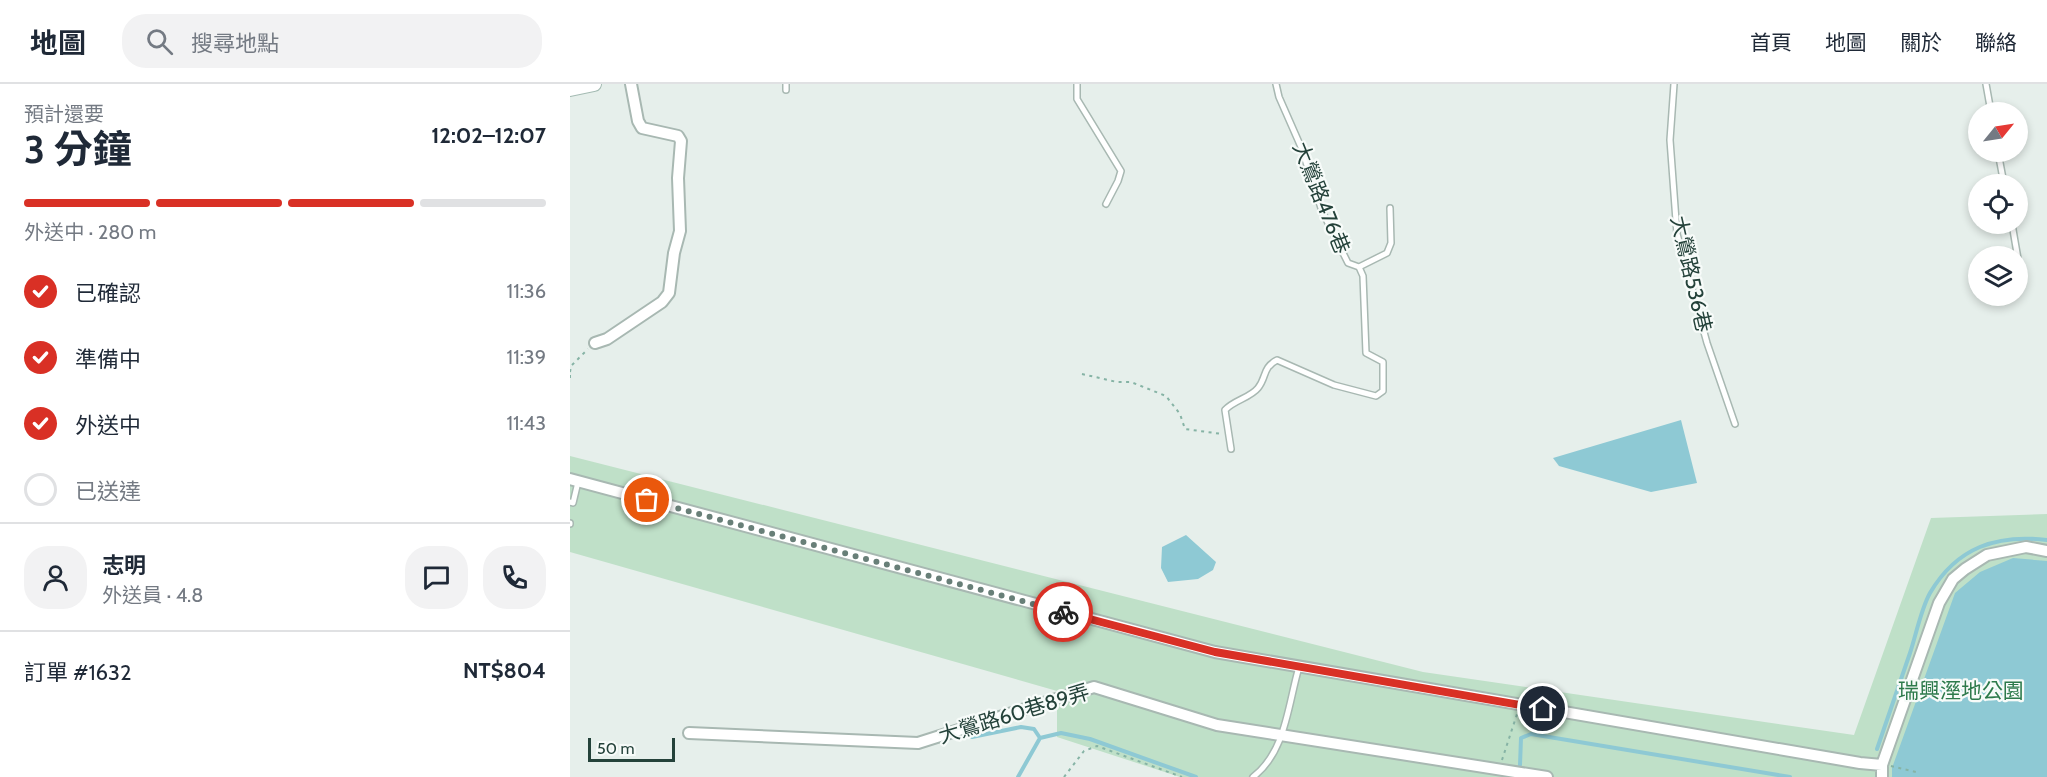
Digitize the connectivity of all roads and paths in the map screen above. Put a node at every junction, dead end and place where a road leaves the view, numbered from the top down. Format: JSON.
{"nodes":[{"id":1,"x":594,"y":84,"type":"edge"},
{"id":2,"x":631,"y":84,"type":"edge"},
{"id":3,"x":1077,"y":84,"type":"edge"},
{"id":4,"x":1276,"y":84,"type":"edge"},
{"id":5,"x":1674,"y":84,"type":"edge"},
{"id":6,"x":1986,"y":84,"type":"edge"},
{"id":7,"x":570,"y":89,"type":"edge"},
{"id":8,"x":1989,"y":102,"type":"edge"},
{"id":9,"x":1106,"y":204,"type":"dead end"},
{"id":10,"x":1390,"y":208,"type":"dead end"},
{"id":11,"x":1359,"y":267,"type":"junction"},
{"id":12,"x":595,"y":343,"type":"joint"},
{"id":13,"x":570,"y":374,"type":"edge"},
{"id":14,"x":1082,"y":374,"type":"dead end"},
{"id":15,"x":570,"y":382,"type":"edge"},
{"id":16,"x":1735,"y":424,"type":"dead end"},
{"id":17,"x":1227,"y":435,"type":"junction"},
{"id":18,"x":1231,"y":449,"type":"dead end"},
{"id":19,"x":574,"y":481,"type":"edge"},
{"id":20,"x":570,"y":502,"type":"edge"},
{"id":21,"x":2047,"y":551,"type":"edge"},
{"id":22,"x":1299,"y":666,"type":"junction"},
{"id":23,"x":1520,"y":705,"type":"junction"},
{"id":24,"x":688,"y":733,"type":"dead end"},
{"id":25,"x":1280,"y":736,"type":"junction"},
{"id":26,"x":1885,"y":765,"type":"junction"},
{"id":27,"x":1499,"y":769,"type":"junction"},
{"id":28,"x":1916,"y":772,"type":"dead end"},
{"id":29,"x":1064,"y":777,"type":"edge"},
{"id":30,"x":1182,"y":777,"type":"edge"},
{"id":31,"x":1253,"y":777,"type":"edge"},
{"id":32,"x":1547,"y":777,"type":"edge"},
{"id":33,"x":1882,"y":777,"type":"edge"}],
"edges":[{"from":1,"to":7,"type":"street"},
{"from":2,"to":12,"type":"street"},
{"from":3,"to":9,"type":"lane"},
{"from":4,"to":11,"type":"lane","name":"大鶯路476巷"},
{"from":5,"to":16,"type":"lane","name":"大鶯路536巷"},
{"from":6,"to":8,"type":"lane"},
{"from":10,"to":11,"type":"lane"},
{"from":11,"to":17,"type":"lane","name":"大鶯路476巷"},
{"from":12,"to":13,"type":"path"},
{"from":13,"to":15,"type":"path"},
{"from":14,"to":17,"type":"path"},
{"from":17,"to":18,"type":"lane","name":"大鶯路476巷"},
{"from":19,"to":20,"type":"lane"},
{"from":19,"to":22,"type":"street"},
{"from":21,"to":26,"type":"street"},
{"from":22,"to":23,"type":"street"},
{"from":22,"to":25,"type":"lane"},
{"from":23,"to":26,"type":"street"},
{"from":23,"to":27,"type":"path"},
{"from":24,"to":25,"type":"street","name":"大鶯路60巷89弄"},
{"from":25,"to":27,"type":"street","name":"大鶯路60巷89弄"},
{"from":25,"to":31,"type":"lane"},
{"from":26,"to":28,"type":"path"},
{"from":26,"to":33,"type":"street"},
{"from":27,"to":32,"type":"street","name":"大鶯路60巷89弄"},
{"from":29,"to":30,"type":"path"}]}
